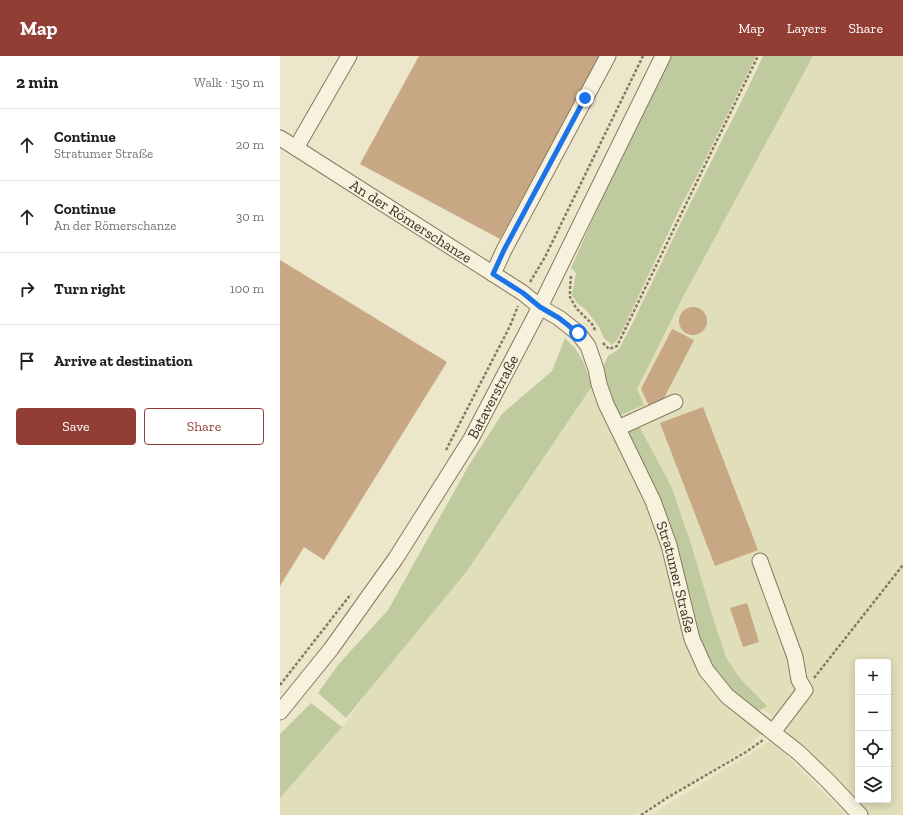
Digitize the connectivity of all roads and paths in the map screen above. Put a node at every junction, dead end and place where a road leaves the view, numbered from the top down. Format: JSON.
{"nodes":[{"id":1,"x":349,"y":56,"type":"edge"},
{"id":2,"x":608,"y":56,"type":"edge"},
{"id":3,"x":643,"y":56,"type":"edge"},
{"id":4,"x":663,"y":56,"type":"edge"},
{"id":5,"x":758,"y":56,"type":"edge"},
{"id":6,"x":280,"y":138,"type":"edge"},
{"id":7,"x":296,"y":148,"type":"junction"},
{"id":8,"x":545,"y":257,"type":"junction"},
{"id":9,"x":560,"y":267,"type":"junction"},
{"id":10,"x":493,"y":274,"type":"junction"},
{"id":11,"x":523,"y":293,"type":"junction"},
{"id":12,"x":540,"y":307,"type":"junction"},
{"id":13,"x":598,"y":336,"type":"dead end"},
{"id":14,"x":602,"y":342,"type":"dead end"},
{"id":15,"x":675,"y":402,"type":"dead end"},
{"id":16,"x":618,"y":428,"type":"junction"},
{"id":17,"x":444,"y":453,"type":"dead end"},
{"id":18,"x":760,"y":561,"type":"dead end"},
{"id":19,"x":903,"y":565,"type":"edge"},
{"id":20,"x":353,"y":592,"type":"dead end"},
{"id":21,"x":280,"y":685,"type":"edge"},
{"id":22,"x":805,"y":690,"type":"junction"},
{"id":23,"x":280,"y":712,"type":"edge"},
{"id":24,"x":772,"y":732,"type":"junction"},
{"id":25,"x":641,"y":815,"type":"edge"},
{"id":26,"x":860,"y":815,"type":"edge"}],
"edges":[{"from":1,"to":7,"type":"street"},
{"from":2,"to":10,"type":"street"},
{"from":3,"to":8,"type":"path"},
{"from":4,"to":9,"type":"street","name":"Bataverstraße"},
{"from":5,"to":14,"type":"path"},
{"from":6,"to":7,"type":"street","name":"An der Römerschanze"},
{"from":7,"to":10,"type":"street","name":"An der Römerschanze"},
{"from":8,"to":9,"type":"path"},
{"from":8,"to":11,"type":"path"},
{"from":9,"to":12,"type":"street","name":"Bataverstraße"},
{"from":9,"to":13,"type":"path"},
{"from":10,"to":11,"type":"street","name":"An der Römerschanze"},
{"from":11,"to":12,"type":"street","name":"An der Römerschanze"},
{"from":11,"to":17,"type":"path"},
{"from":12,"to":16,"type":"street","name":"Stratumer Straße"},
{"from":12,"to":23,"type":"street","name":"Bataverstraße"},
{"from":15,"to":16,"type":"street"},
{"from":16,"to":24,"type":"street","name":"Stratumer Straße"},
{"from":18,"to":22,"type":"street"},
{"from":19,"to":22,"type":"path"},
{"from":20,"to":21,"type":"path"},
{"from":22,"to":24,"type":"street"},
{"from":24,"to":25,"type":"path"},
{"from":24,"to":26,"type":"street","name":"Stratumer Straße"}]}
